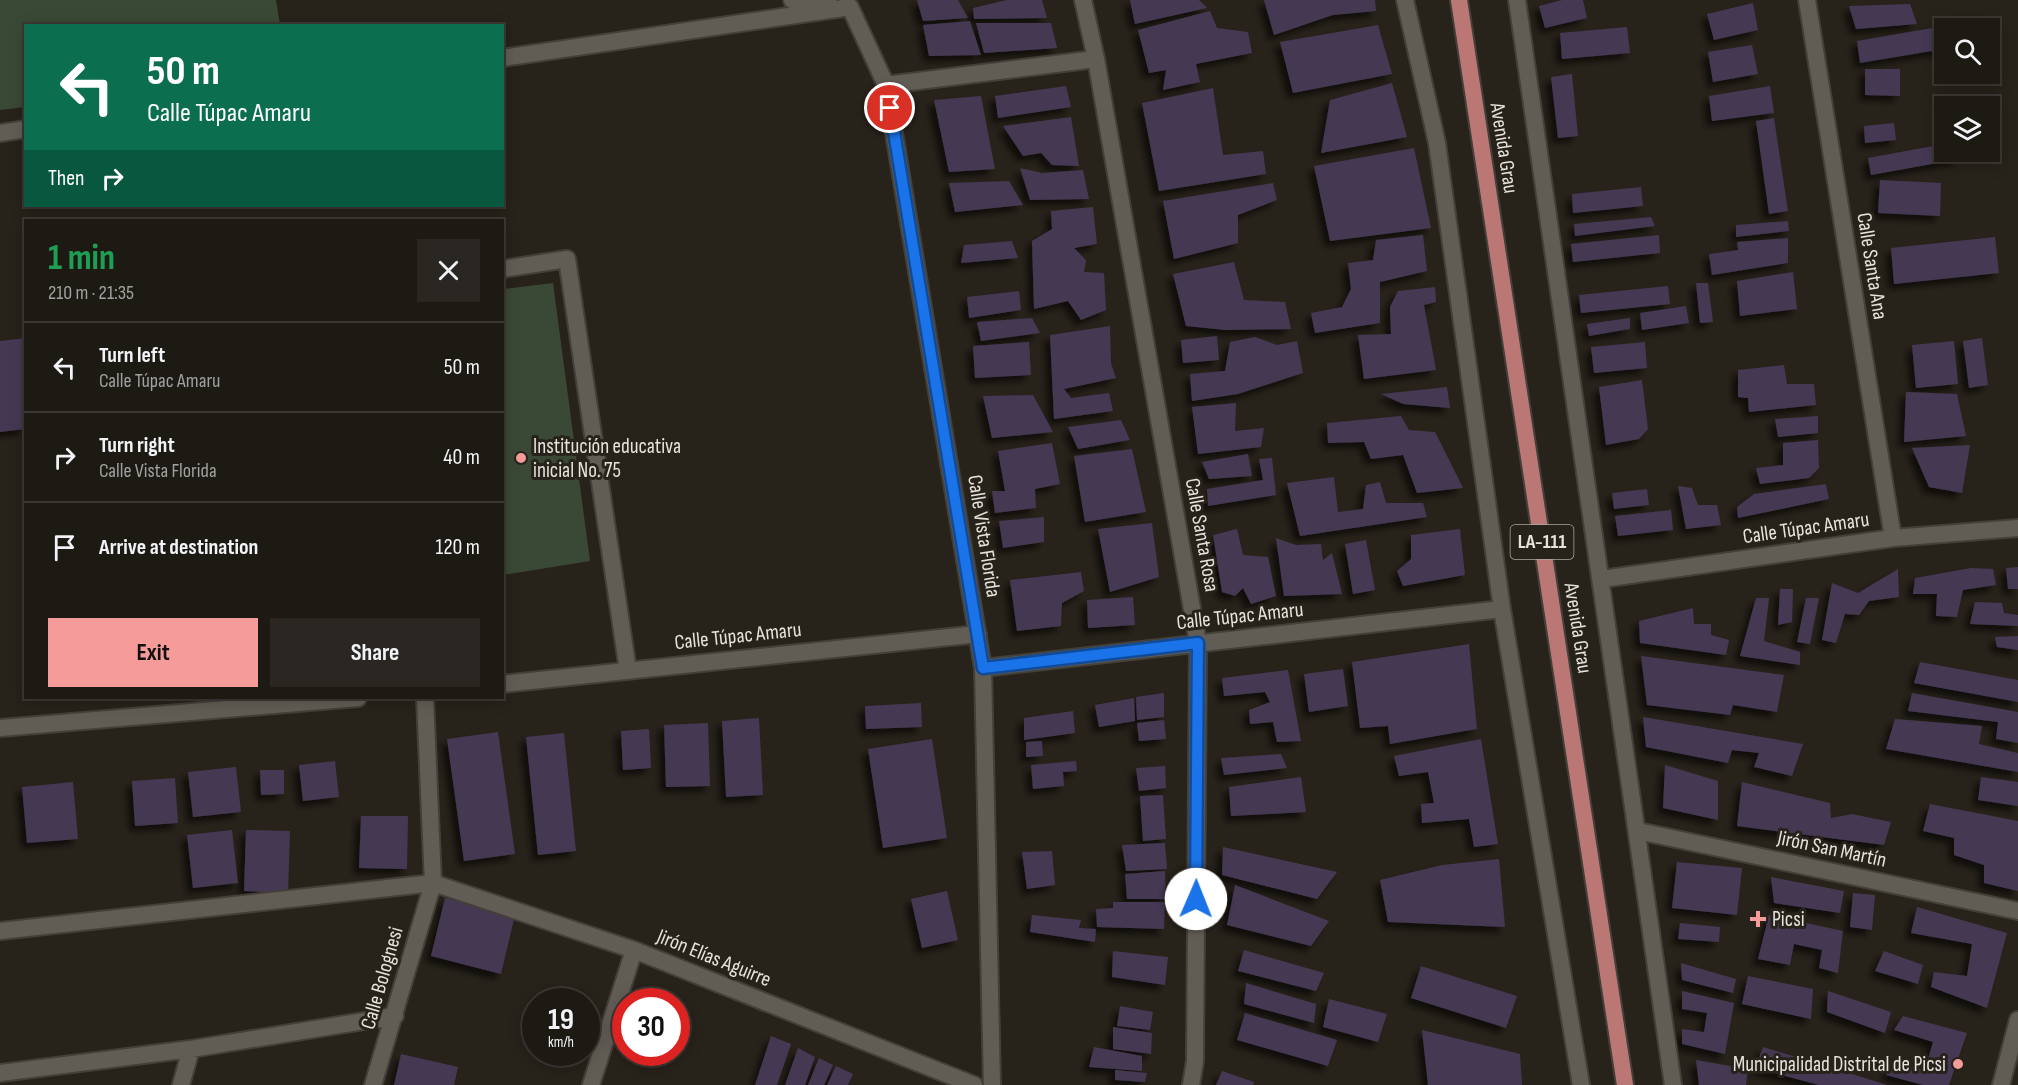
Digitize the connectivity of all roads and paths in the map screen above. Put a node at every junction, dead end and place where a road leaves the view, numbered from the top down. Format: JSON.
{"nodes":[{"id":1,"x":792,"y":0,"type":"edge"},
{"id":2,"x":1083,"y":0,"type":"edge"},
{"id":3,"x":1405,"y":0,"type":"edge"},
{"id":4,"x":1459,"y":0,"type":"edge"},
{"id":5,"x":1516,"y":0,"type":"edge"},
{"id":6,"x":1807,"y":0,"type":"edge"},
{"id":7,"x":850,"y":7,"type":"junction"},
{"id":8,"x":504,"y":58,"type":"edge"},
{"id":9,"x":1096,"y":59,"type":"junction"},
{"id":10,"x":886,"y":85,"type":"junction"},
{"id":11,"x":24,"y":129,"type":"edge"},
{"id":12,"x":0,"y":133,"type":"edge"},
{"id":13,"x":504,"y":269,"type":"edge"},
{"id":14,"x":2018,"y":528,"type":"edge"},
{"id":15,"x":1893,"y":538,"type":"junction"},
{"id":16,"x":1602,"y":579,"type":"junction"},
{"id":17,"x":1502,"y":609,"type":"junction"},
{"id":18,"x":978,"y":634,"type":"junction"},
{"id":19,"x":1198,"y":643,"type":"junction"},
{"id":20,"x":983,"y":668,"type":"junction"},
{"id":21,"x":628,"y":670,"type":"junction"},
{"id":22,"x":504,"y":684,"type":"edge"},
{"id":23,"x":346,"y":699,"type":"edge"},
{"id":24,"x":425,"y":699,"type":"edge"},
{"id":25,"x":0,"y":728,"type":"edge"},
{"id":26,"x":1638,"y":831,"type":"junction"},
{"id":27,"x":433,"y":883,"type":"junction"},
{"id":28,"x":2018,"y":911,"type":"edge"},
{"id":29,"x":0,"y":931,"type":"edge"},
{"id":30,"x":634,"y":950,"type":"junction"},
{"id":31,"x":395,"y":1016,"type":"junction"},
{"id":32,"x":2018,"y":1020,"type":"edge"},
{"id":33,"x":191,"y":1049,"type":"junction"},
{"id":34,"x":0,"y":1073,"type":"edge"},
{"id":35,"x":12,"y":1085,"type":"edge"},
{"id":36,"x":181,"y":1085,"type":"edge"},
{"id":37,"x":373,"y":1085,"type":"edge"},
{"id":38,"x":591,"y":1085,"type":"edge"},
{"id":39,"x":974,"y":1085,"type":"edge"},
{"id":40,"x":992,"y":1085,"type":"edge"},
{"id":41,"x":1191,"y":1085,"type":"edge"},
{"id":42,"x":1581,"y":1085,"type":"edge"},
{"id":43,"x":1625,"y":1085,"type":"edge"},
{"id":44,"x":1672,"y":1085,"type":"edge"},
{"id":45,"x":2001,"y":1085,"type":"edge"}],
"edges":[{"from":1,"to":7,"type":"street"},
{"from":2,"to":9,"type":"street","name":"Calle Santa Rosa"},
{"from":3,"to":17,"type":"street"},
{"from":4,"to":43,"type":"main road","name":"Avenida Grau","number":"LA-111"},
{"from":5,"to":16,"type":"street"},
{"from":6,"to":15,"type":"street","name":"Calle Santa Ana"},
{"from":7,"to":8,"type":"street"},
{"from":7,"to":10,"type":"street","name":"Calle Vista Florida"},
{"from":9,"to":10,"type":"street"},
{"from":9,"to":19,"type":"street","name":"Calle Santa Rosa"},
{"from":10,"to":18,"type":"street","name":"Calle Vista Florida"},
{"from":11,"to":12,"type":"street"},
{"from":13,"to":21,"type":"street"},
{"from":14,"to":15,"type":"street","name":"Calle Túpac Amaru"},
{"from":15,"to":16,"type":"street","name":"Calle Túpac Amaru"},
{"from":16,"to":26,"type":"street"},
{"from":17,"to":19,"type":"street","name":"Calle Túpac Amaru"},
{"from":17,"to":42,"type":"street"},
{"from":18,"to":20,"type":"street","name":"Calle Vista Florida"},
{"from":18,"to":21,"type":"street","name":"Calle Túpac Amaru"},
{"from":19,"to":20,"type":"street","name":"Calle Túpac Amaru"},
{"from":19,"to":41,"type":"street","name":"Calle Santa Rosa"},
{"from":20,"to":40,"type":"street","name":"Calle Vista Florida"},
{"from":21,"to":22,"type":"street","name":"Calle Túpac Amaru"},
{"from":23,"to":25,"type":"street"},
{"from":24,"to":27,"type":"street","name":"Calle Bolognesi"},
{"from":26,"to":28,"type":"street","name":"Jirón San Martín"},
{"from":26,"to":44,"type":"street"},
{"from":27,"to":29,"type":"street"},
{"from":27,"to":30,"type":"street","name":"Jirón Elías Aguirre"},
{"from":27,"to":31,"type":"street","name":"Calle Bolognesi"},
{"from":30,"to":38,"type":"street"},
{"from":30,"to":39,"type":"street","name":"Jirón Elías Aguirre"},
{"from":31,"to":33,"type":"street"},
{"from":31,"to":37,"type":"street","name":"Calle Bolognesi"},
{"from":32,"to":45,"type":"street"},
{"from":33,"to":34,"type":"street"},
{"from":33,"to":36,"type":"street"},
{"from":34,"to":35,"type":"street"}]}
